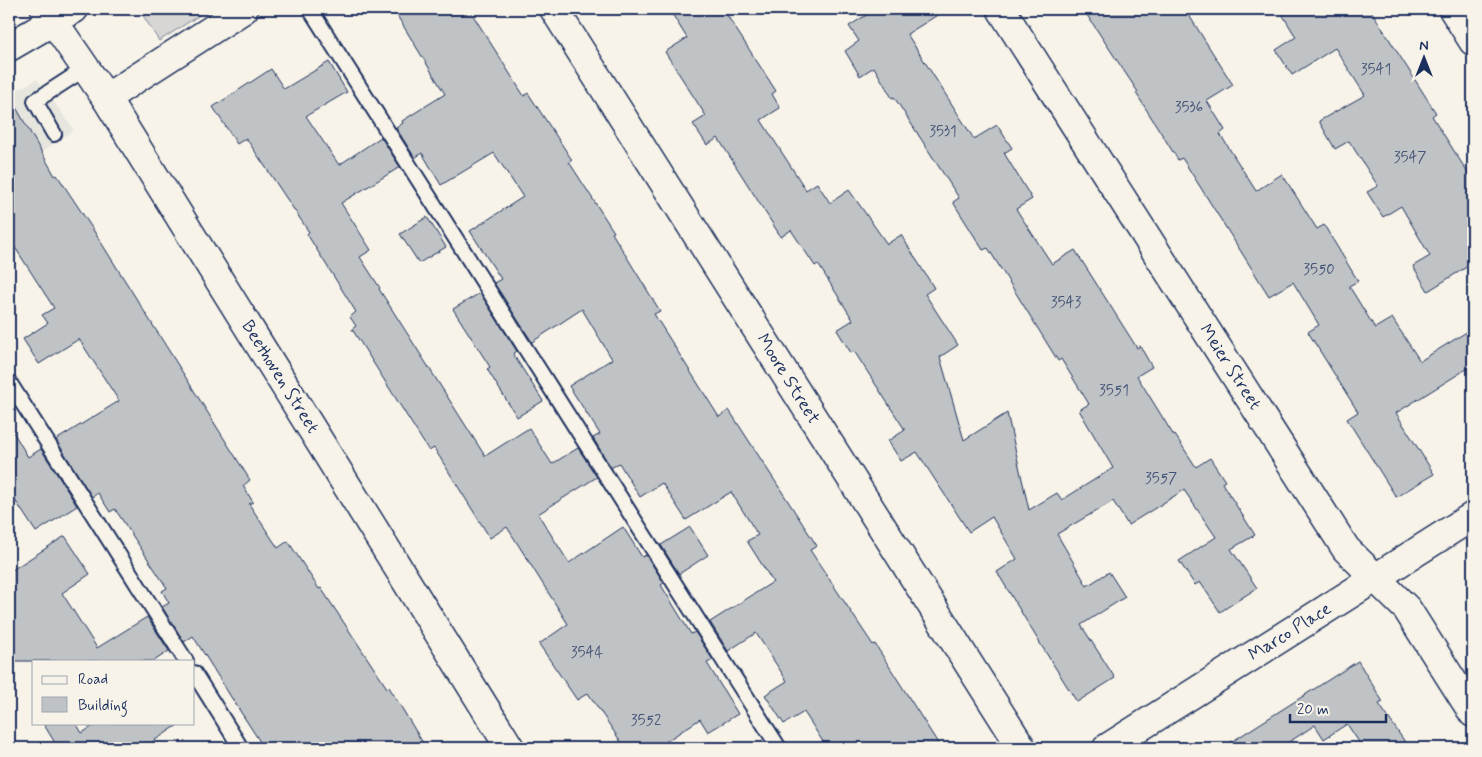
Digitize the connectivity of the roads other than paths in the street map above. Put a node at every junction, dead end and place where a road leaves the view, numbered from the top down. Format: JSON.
{"nodes":[{"id":1,"x":244,"y":9,"type":"edge"},
{"id":2,"x":310,"y":9,"type":"edge"},
{"id":3,"x":554,"y":9,"type":"edge"},
{"id":4,"x":1001,"y":9,"type":"edge"},
{"id":5,"x":1453,"y":9,"type":"edge"},
{"id":6,"x":58,"y":13,"type":"edge"},
{"id":7,"x":1473,"y":41,"type":"edge"},
{"id":8,"x":9,"y":47,"type":"edge"},
{"id":9,"x":86,"y":68,"type":"junction"},
{"id":10,"x":106,"y":98,"type":"junction"},
{"id":11,"x":54,"y":134,"type":"dead end"},
{"id":12,"x":9,"y":382,"type":"edge"},
{"id":13,"x":1473,"y":516,"type":"edge"},
{"id":14,"x":1376,"y":578,"type":"junction"},
{"id":15,"x":185,"y":660,"type":"edge"},
{"id":16,"x":195,"y":675,"type":"edge"},
{"id":17,"x":1473,"y":713,"type":"edge"},
{"id":18,"x":241,"y":748,"type":"edge"},
{"id":19,"x":510,"y":748,"type":"edge"},
{"id":20,"x":779,"y":748,"type":"edge"},
{"id":21,"x":1022,"y":748,"type":"edge"},
{"id":22,"x":1107,"y":748,"type":"edge"}],
"edges":[{"from":1,"to":10,"type":"street"},
{"from":2,"to":20,"type":"lane"},
{"from":3,"to":21,"type":"street","name":"Moore Street"},
{"from":4,"to":14,"type":"street","name":"Meier Street"},
{"from":5,"to":7,"type":"street"},
{"from":6,"to":8,"type":"street"},
{"from":6,"to":9,"type":"street","name":"Beethoven Street"},
{"from":9,"to":10,"type":"street","name":"Beethoven Street"},
{"from":9,"to":11,"type":"lane"},
{"from":10,"to":19,"type":"street","name":"Beethoven Street"},
{"from":12,"to":15,"type":"lane"},
{"from":13,"to":14,"type":"street","name":"Marco Place"},
{"from":14,"to":17,"type":"street","name":"Meier Street"},
{"from":14,"to":22,"type":"street","name":"Marco Place"},
{"from":16,"to":18,"type":"lane"}]}
